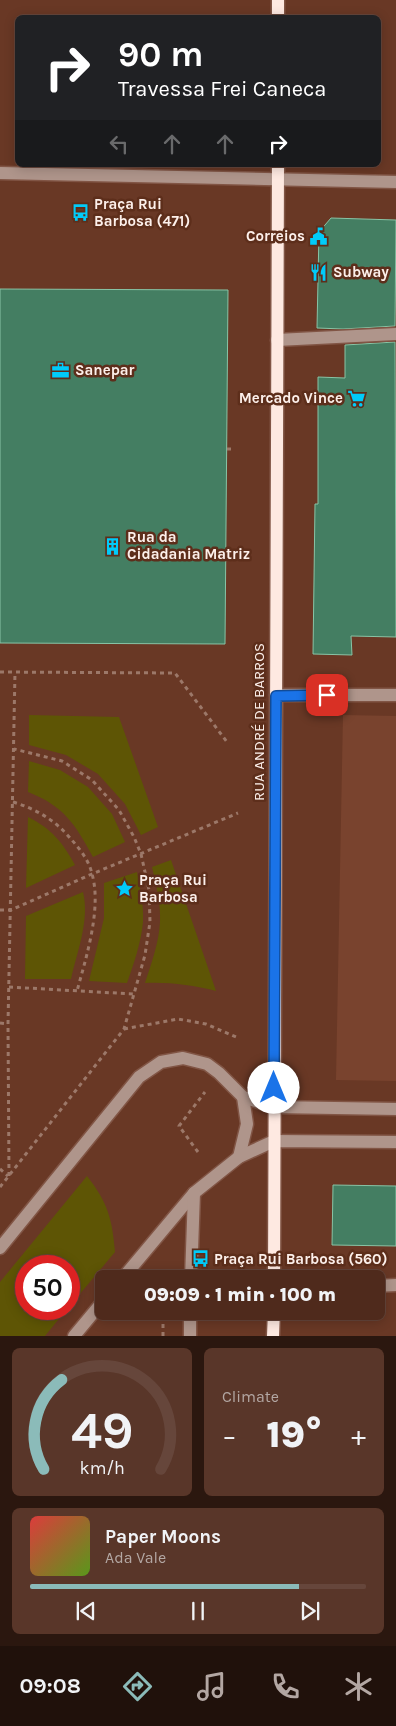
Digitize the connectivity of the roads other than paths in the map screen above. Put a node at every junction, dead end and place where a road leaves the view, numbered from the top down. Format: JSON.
{"nodes":[{"id":1,"x":278,"y":0,"type":"edge"},
{"id":2,"x":278,"y":15,"type":"edge"},
{"id":3,"x":278,"y":167,"type":"edge"},
{"id":4,"x":0,"y":173,"type":"edge"},
{"id":5,"x":278,"y":179,"type":"junction"},
{"id":6,"x":396,"y":182,"type":"edge"},
{"id":7,"x":396,"y":334,"type":"edge"},
{"id":8,"x":277,"y":340,"type":"junction"},
{"id":9,"x":396,"y":695,"type":"edge"},
{"id":10,"x":276,"y":696,"type":"junction"},
{"id":11,"x":243,"y":1097,"type":"junction"},
{"id":12,"x":274,"y":1107,"type":"junction"},
{"id":13,"x":396,"y":1109,"type":"edge"},
{"id":14,"x":274,"y":1140,"type":"junction"},
{"id":15,"x":396,"y":1142,"type":"edge"},
{"id":16,"x":239,"y":1157,"type":"junction"},
{"id":17,"x":194,"y":1193,"type":"junction"},
{"id":18,"x":0,"y":1248,"type":"edge"},
{"id":19,"x":130,"y":1270,"type":"edge"},
{"id":20,"x":191,"y":1270,"type":"edge"},
{"id":21,"x":274,"y":1270,"type":"edge"},
{"id":22,"x":95,"y":1311,"type":"edge"},
{"id":23,"x":190,"y":1320,"type":"edge"},
{"id":24,"x":274,"y":1320,"type":"edge"},
{"id":25,"x":74,"y":1336,"type":"edge"},
{"id":26,"x":190,"y":1336,"type":"edge"},
{"id":27,"x":274,"y":1336,"type":"edge"}],
"edges":[{"from":1,"to":2,"type":"main road"},
{"from":3,"to":5,"type":"main road","name":"RUA ANDRÉ DE BARROS"},
{"from":4,"to":5,"type":"street"},
{"from":5,"to":6,"type":"street"},
{"from":5,"to":8,"type":"main road","name":"RUA ANDRÉ DE BARROS"},
{"from":7,"to":8,"type":"street"},
{"from":8,"to":10,"type":"main road","name":"RUA ANDRÉ DE BARROS"},
{"from":9,"to":10,"type":"street"},
{"from":10,"to":12,"type":"main road","name":"RUA ANDRÉ DE BARROS"},
{"from":11,"to":12,"type":"street"},
{"from":11,"to":16,"type":"street"},
{"from":11,"to":18,"type":"street"},
{"from":12,"to":13,"type":"street"},
{"from":12,"to":14,"type":"main road","name":"RUA ANDRÉ DE BARROS"},
{"from":14,"to":15,"type":"street"},
{"from":14,"to":16,"type":"street"},
{"from":14,"to":21,"type":"main road","name":"RUA ANDRÉ DE BARROS"},
{"from":16,"to":17,"type":"street"},
{"from":17,"to":19,"type":"street"},
{"from":17,"to":20,"type":"street"},
{"from":22,"to":25,"type":"street"},
{"from":23,"to":26,"type":"street"},
{"from":24,"to":27,"type":"main road"}]}
